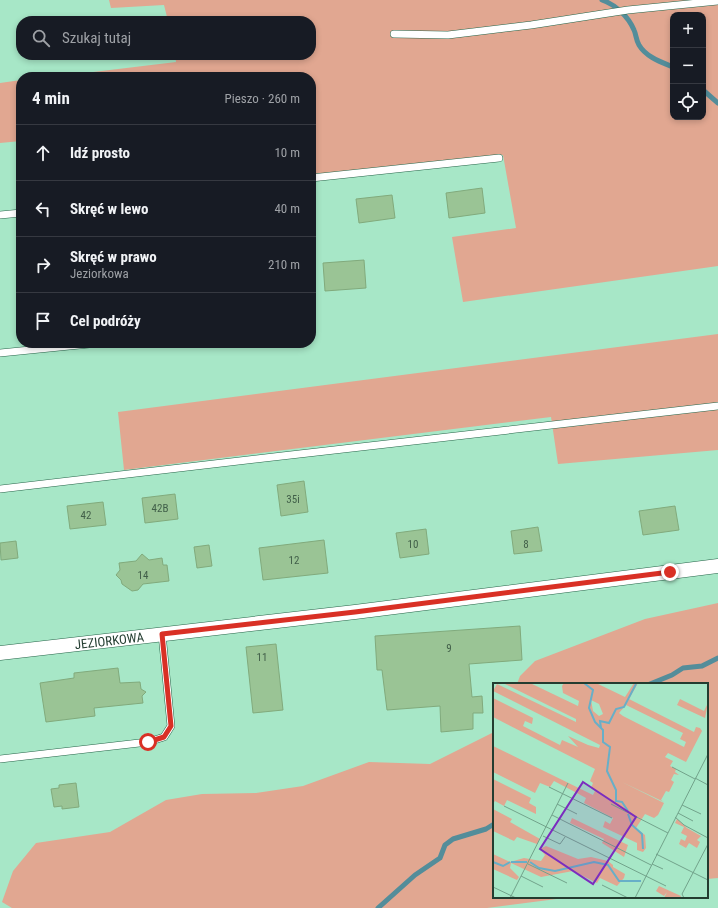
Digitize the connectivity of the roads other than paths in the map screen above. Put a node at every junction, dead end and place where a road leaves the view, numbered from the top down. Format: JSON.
{"nodes":[{"id":1,"x":718,"y":1,"type":"edge"},
{"id":2,"x":394,"y":34,"type":"dead end"},
{"id":3,"x":499,"y":158,"type":"dead end"},
{"id":4,"x":316,"y":177,"type":"edge"},
{"id":5,"x":16,"y":213,"type":"edge"},
{"id":6,"x":0,"y":215,"type":"edge"},
{"id":7,"x":50,"y":348,"type":"edge"},
{"id":8,"x":0,"y":353,"type":"edge"},
{"id":9,"x":718,"y":406,"type":"edge"},
{"id":10,"x":0,"y":489,"type":"edge"},
{"id":11,"x":718,"y":566,"type":"edge"},
{"id":12,"x":162,"y":634,"type":"junction"},
{"id":13,"x":0,"y":653,"type":"edge"},
{"id":14,"x":0,"y":759,"type":"edge"}],
"edges":[{"from":1,"to":2,"type":"lane"},
{"from":3,"to":4,"type":"lane"},
{"from":5,"to":6,"type":"lane"},
{"from":7,"to":8,"type":"lane"},
{"from":9,"to":10,"type":"lane"},
{"from":11,"to":12,"type":"street","name":"JEZIORKOWA"},
{"from":12,"to":13,"type":"street","name":"JEZIORKOWA"},
{"from":12,"to":14,"type":"lane"}]}
